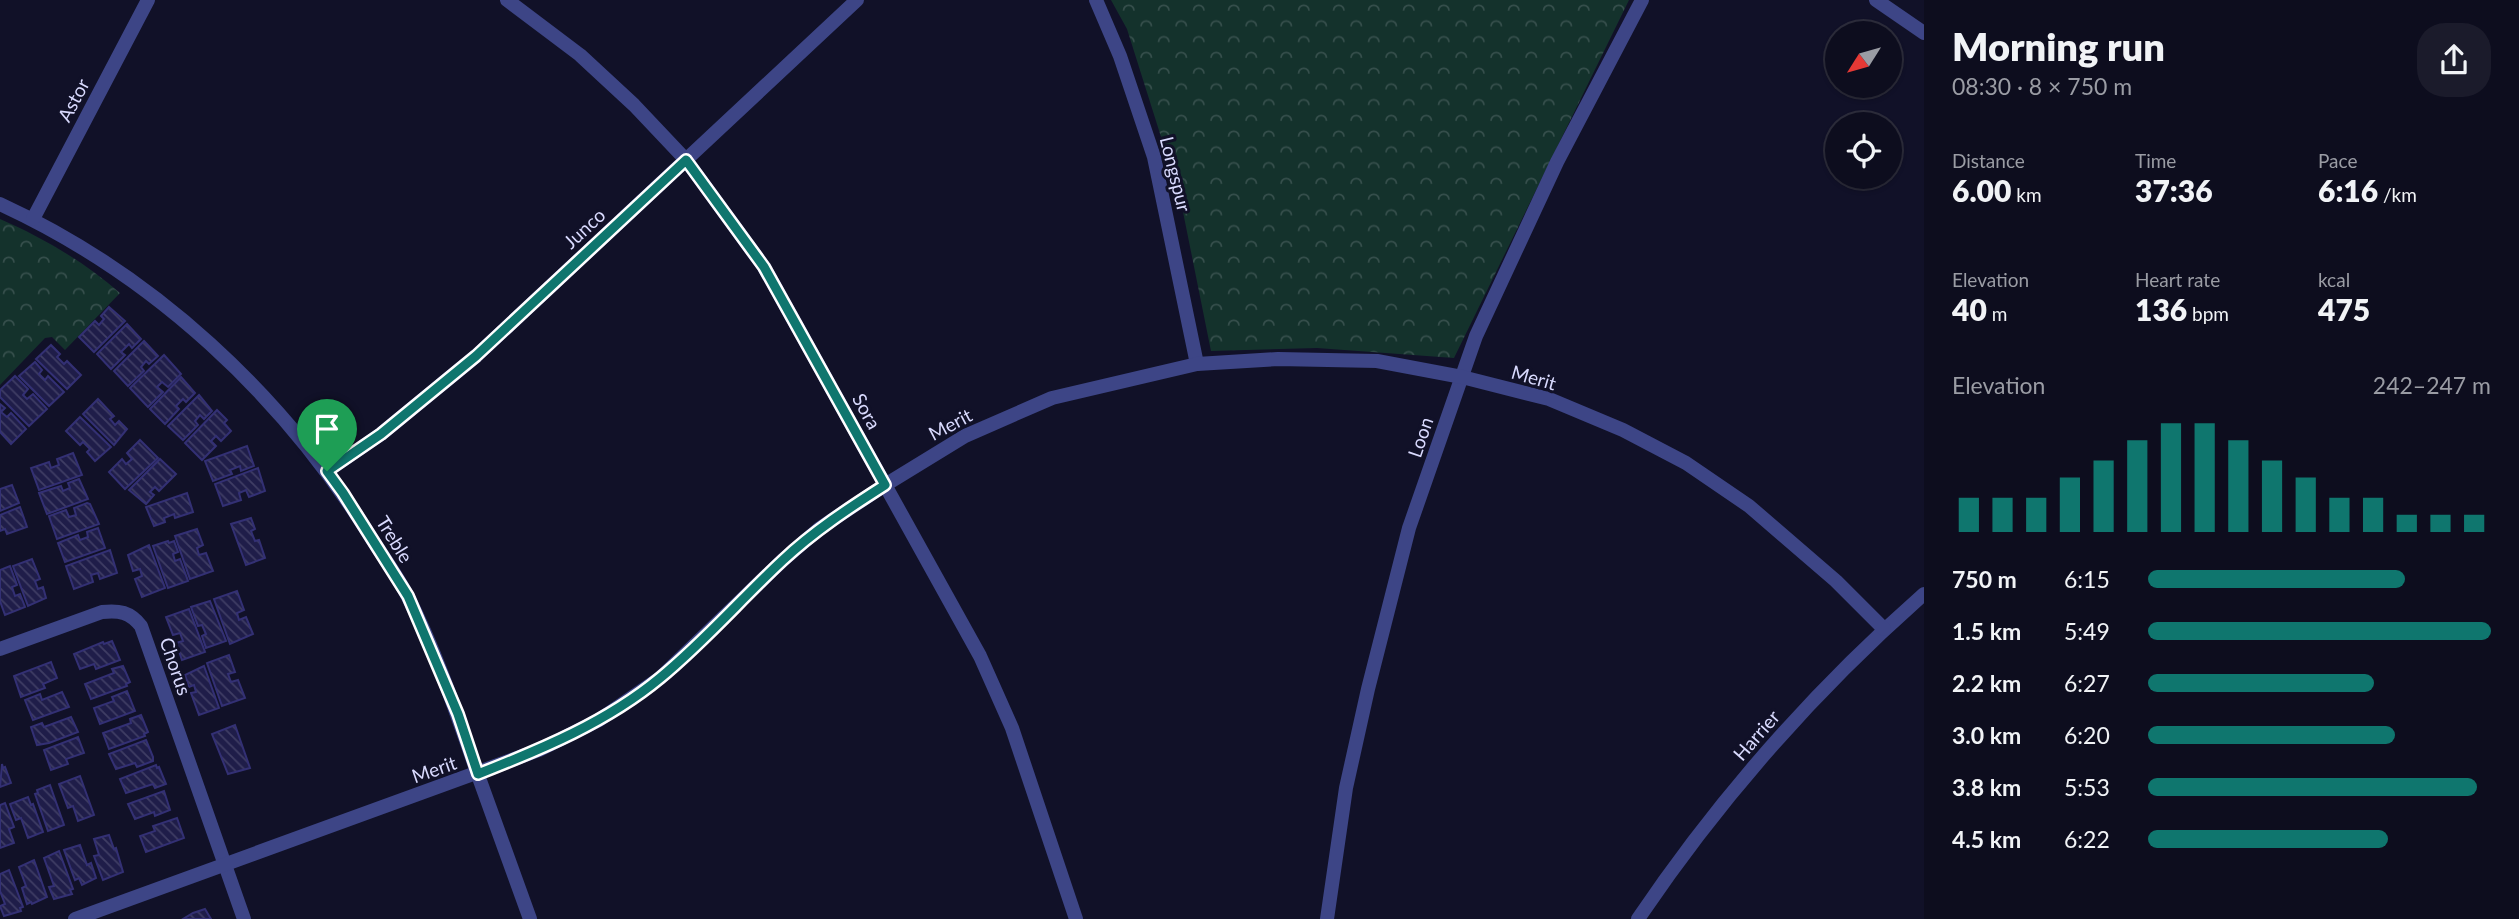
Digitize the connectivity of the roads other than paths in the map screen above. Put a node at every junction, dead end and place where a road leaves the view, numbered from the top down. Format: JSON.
{"nodes":[{"id":1,"x":148,"y":0,"type":"edge"},
{"id":2,"x":508,"y":0,"type":"edge"},
{"id":3,"x":857,"y":0,"type":"edge"},
{"id":4,"x":1096,"y":0,"type":"edge"},
{"id":5,"x":1642,"y":0,"type":"edge"},
{"id":6,"x":1876,"y":0,"type":"edge"},
{"id":7,"x":1924,"y":33,"type":"edge"},
{"id":8,"x":686,"y":160,"type":"junction"},
{"id":9,"x":0,"y":204,"type":"edge"},
{"id":10,"x":33,"y":219,"type":"junction"},
{"id":11,"x":1197,"y":364,"type":"junction"},
{"id":12,"x":1462,"y":377,"type":"junction"},
{"id":13,"x":327,"y":471,"type":"junction"},
{"id":14,"x":885,"y":485,"type":"junction"},
{"id":15,"x":1924,"y":594,"type":"edge"},
{"id":16,"x":1884,"y":629,"type":"junction"},
{"id":17,"x":0,"y":649,"type":"edge"},
{"id":18,"x":478,"y":774,"type":"junction"},
{"id":19,"x":225,"y":863,"type":"junction"},
{"id":20,"x":75,"y":919,"type":"edge"},
{"id":21,"x":244,"y":919,"type":"edge"},
{"id":22,"x":530,"y":919,"type":"edge"},
{"id":23,"x":1076,"y":919,"type":"edge"},
{"id":24,"x":1327,"y":919,"type":"edge"},
{"id":25,"x":1638,"y":919,"type":"edge"}],
"edges":[{"from":1,"to":10,"type":"street","name":"Astor"},
{"from":2,"to":8,"type":"street","name":"Sora"},
{"from":3,"to":8,"type":"street","name":"Junco"},
{"from":4,"to":11,"type":"street","name":"Longspur"},
{"from":5,"to":12,"type":"street","name":"Loon"},
{"from":6,"to":7,"type":"street"},
{"from":8,"to":13,"type":"street","name":"Junco"},
{"from":8,"to":14,"type":"street","name":"Sora"},
{"from":9,"to":10,"type":"street","name":"Treble"},
{"from":10,"to":13,"type":"street","name":"Treble"},
{"from":11,"to":12,"type":"street","name":"Merit"},
{"from":11,"to":14,"type":"street","name":"Merit"},
{"from":12,"to":16,"type":"street","name":"Merit"},
{"from":12,"to":24,"type":"street","name":"Loon"},
{"from":13,"to":18,"type":"street","name":"Treble"},
{"from":14,"to":18,"type":"street","name":"Merit"},
{"from":14,"to":23,"type":"street","name":"Sora"},
{"from":15,"to":16,"type":"street","name":"Harrier"},
{"from":16,"to":25,"type":"street","name":"Harrier"},
{"from":17,"to":19,"type":"street","name":"Chorus"},
{"from":18,"to":19,"type":"street","name":"Merit"},
{"from":18,"to":22,"type":"street","name":"Treble"},
{"from":19,"to":20,"type":"street","name":"Merit"},
{"from":19,"to":21,"type":"street"}]}
